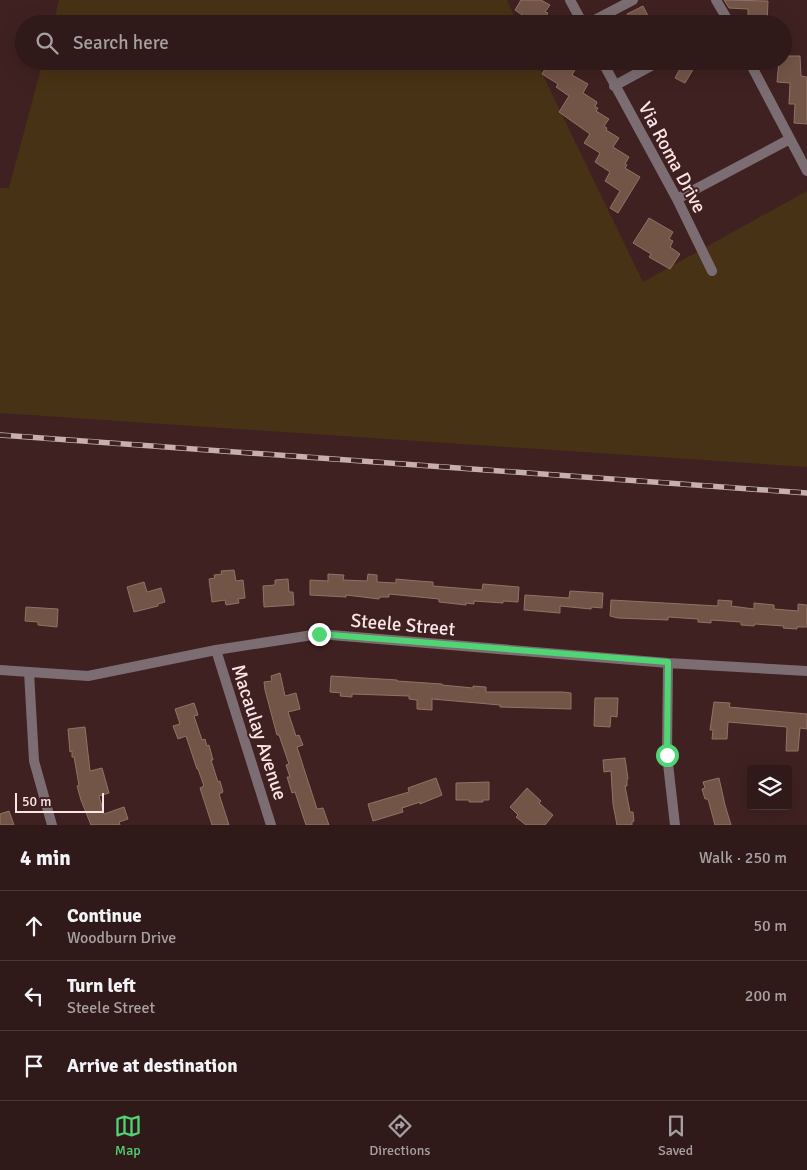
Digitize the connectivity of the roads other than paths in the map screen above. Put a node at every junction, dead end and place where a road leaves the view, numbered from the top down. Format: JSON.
{"nodes":[{"id":1,"x":570,"y":0,"type":"edge"},
{"id":2,"x":633,"y":0,"type":"edge"},
{"id":3,"x":716,"y":0,"type":"edge"},
{"id":4,"x":578,"y":15,"type":"edge"},
{"id":5,"x":604,"y":15,"type":"edge"},
{"id":6,"x":725,"y":15,"type":"edge"},
{"id":7,"x":606,"y":70,"type":"edge"},
{"id":8,"x":643,"y":70,"type":"edge"},
{"id":9,"x":754,"y":70,"type":"edge"},
{"id":10,"x":614,"y":86,"type":"junction"},
{"id":11,"x":790,"y":139,"type":"junction"},
{"id":12,"x":807,"y":171,"type":"edge"},
{"id":13,"x":678,"y":199,"type":"junction"},
{"id":14,"x":712,"y":271,"type":"dead end"},
{"id":15,"x":216,"y":650,"type":"junction"},
{"id":16,"x":668,"y":662,"type":"junction"},
{"id":17,"x":0,"y":670,"type":"edge"},
{"id":18,"x":807,"y":671,"type":"edge"},
{"id":19,"x":29,"y":672,"type":"junction"},
{"id":20,"x":52,"y":825,"type":"edge"},
{"id":21,"x":271,"y":825,"type":"edge"},
{"id":22,"x":675,"y":825,"type":"edge"}],
"edges":[{"from":1,"to":4,"type":"street"},
{"from":2,"to":5,"type":"street"},
{"from":3,"to":6,"type":"street"},
{"from":7,"to":10,"type":"street","name":"Via Roma Drive"},
{"from":8,"to":10,"type":"street"},
{"from":9,"to":11,"type":"street"},
{"from":10,"to":13,"type":"street","name":"Via Roma Drive"},
{"from":11,"to":12,"type":"street"},
{"from":11,"to":13,"type":"street"},
{"from":13,"to":14,"type":"street","name":"Via Roma Drive"},
{"from":15,"to":16,"type":"street","name":"Steele Street"},
{"from":15,"to":19,"type":"street","name":"Steele Street"},
{"from":15,"to":21,"type":"street","name":"Macaulay Avenue"},
{"from":16,"to":18,"type":"street","name":"Steele Street"},
{"from":16,"to":22,"type":"street"},
{"from":17,"to":19,"type":"street","name":"Steele Street"},
{"from":19,"to":20,"type":"street"}]}
